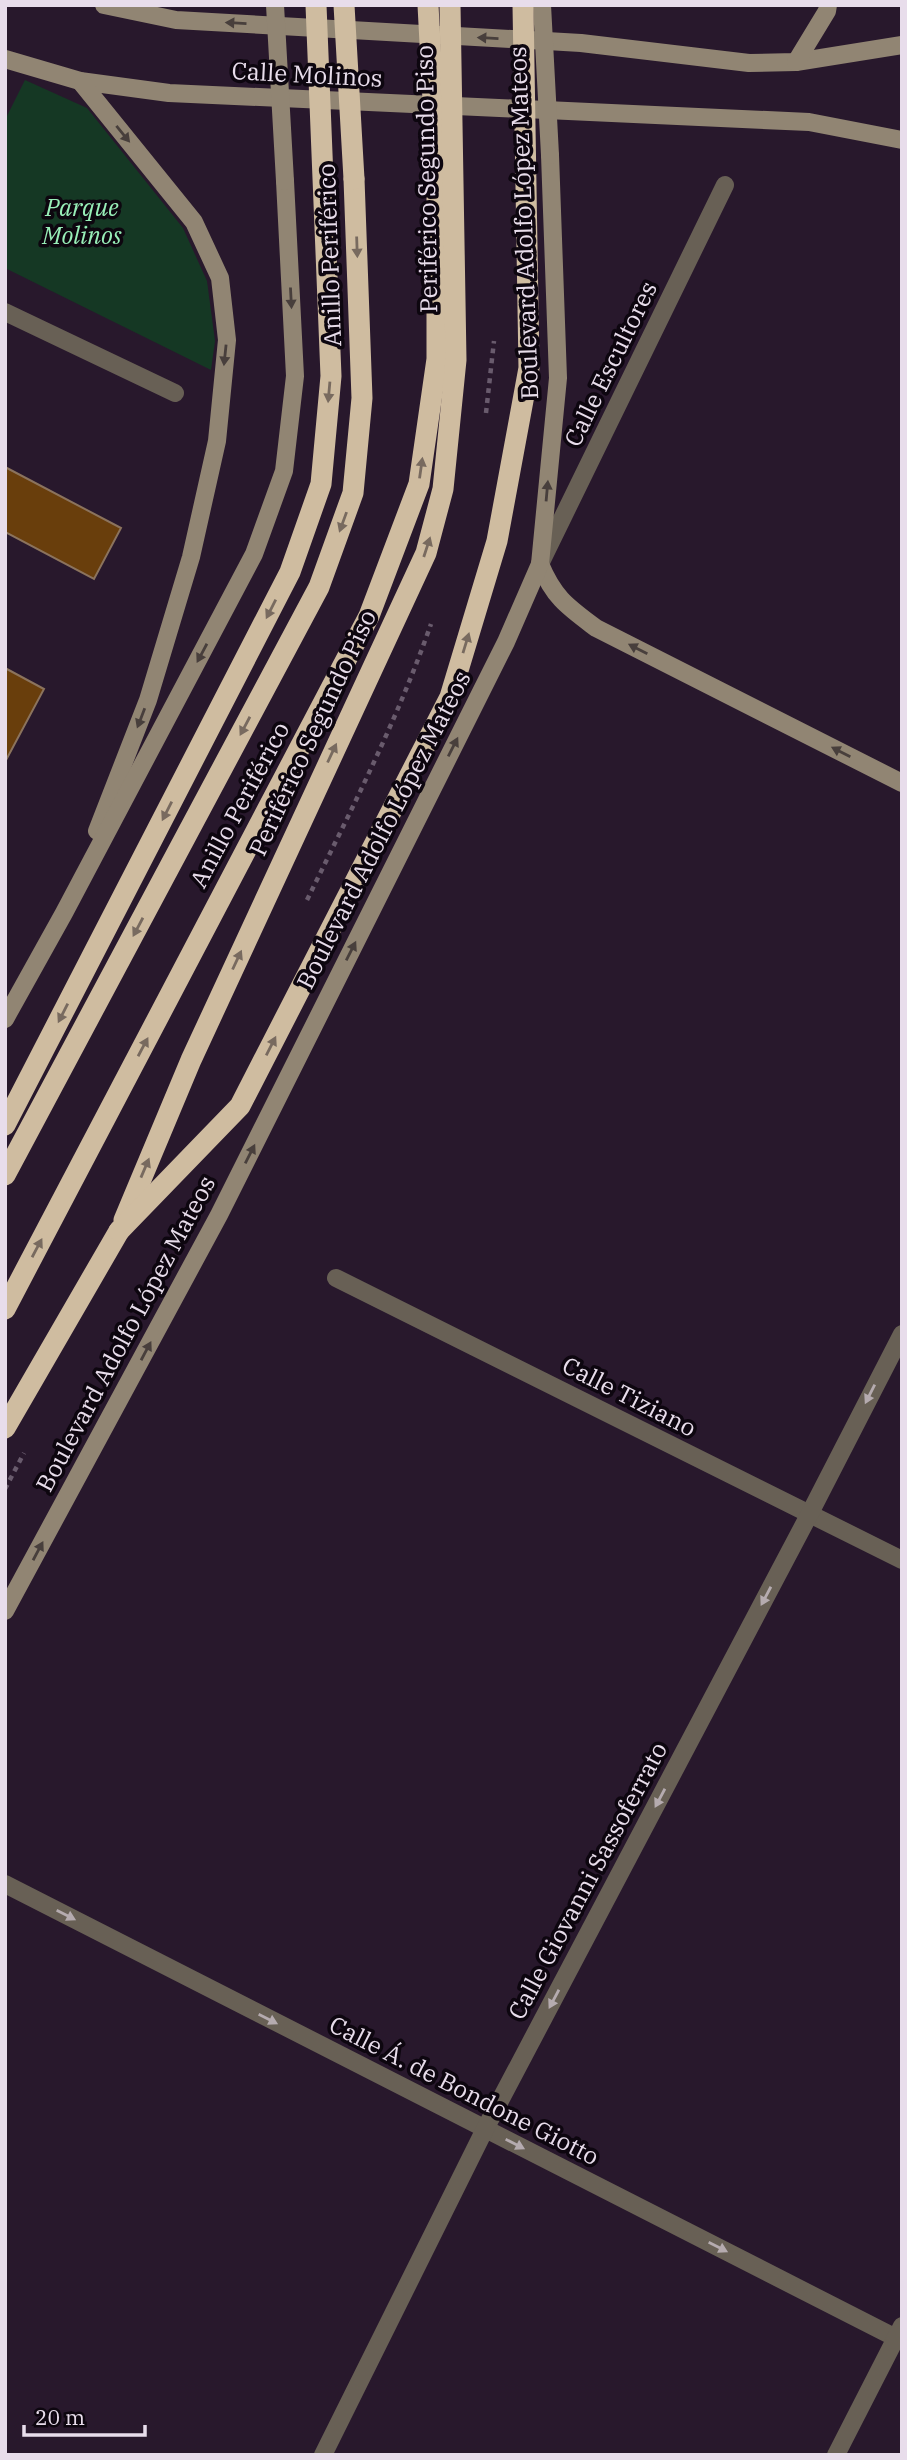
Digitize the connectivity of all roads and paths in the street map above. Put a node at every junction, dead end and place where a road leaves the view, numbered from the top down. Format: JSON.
{"nodes":[{"id":1,"x":104,"y":5,"type":"edge"},
{"id":2,"x":275,"y":5,"type":"edge"},
{"id":3,"x":316,"y":5,"type":"edge"},
{"id":4,"x":344,"y":5,"type":"edge"},
{"id":5,"x":428,"y":5,"type":"edge"},
{"id":6,"x":450,"y":5,"type":"edge"},
{"id":7,"x":523,"y":5,"type":"edge"},
{"id":8,"x":541,"y":5,"type":"edge"},
{"id":9,"x":828,"y":5,"type":"edge"},
{"id":10,"x":902,"y":45,"type":"edge"},
{"id":11,"x":5,"y":59,"type":"edge"},
{"id":12,"x":796,"y":62,"type":"junction"},
{"id":13,"x":80,"y":81,"type":"junction"},
{"id":14,"x":902,"y":140,"type":"edge"},
{"id":15,"x":725,"y":185,"type":"dead end"},
{"id":16,"x":5,"y":312,"type":"edge"},
{"id":17,"x":175,"y":393,"type":"dead end"},
{"id":18,"x":540,"y":564,"type":"junction"},
{"id":19,"x":902,"y":783,"type":"edge"},
{"id":20,"x":64,"y":913,"type":"junction"},
{"id":21,"x":5,"y":1019,"type":"edge"},
{"id":22,"x":5,"y":1125,"type":"edge"},
{"id":23,"x":5,"y":1175,"type":"edge"},
{"id":24,"x":119,"y":1231,"type":"junction"},
{"id":25,"x":336,"y":1278,"type":"dead end"},
{"id":26,"x":5,"y":1309,"type":"edge"},
{"id":27,"x":902,"y":1334,"type":"edge"},
{"id":28,"x":5,"y":1428,"type":"edge"},
{"id":29,"x":809,"y":1515,"type":"junction"},
{"id":30,"x":902,"y":1560,"type":"edge"},
{"id":31,"x":5,"y":1611,"type":"edge"},
{"id":32,"x":5,"y":1884,"type":"edge"},
{"id":33,"x":485,"y":2129,"type":"junction"},
{"id":34,"x":900,"y":2335,"type":"edge"},
{"id":35,"x":323,"y":2455,"type":"edge"},
{"id":36,"x":836,"y":2455,"type":"edge"}],
"edges":[{"from":12,"to":1,"type":"main road","name":"Calle Molinos","one_way":true},
{"from":2,"to":20,"type":"main road","one_way":true,"bridge":true},
{"from":3,"to":22,"type":"highway","one_way":true,"bridge":true},
{"from":4,"to":23,"type":"highway","name":"Anillo Periférico","one_way":true,"bridge":true},
{"from":26,"to":5,"type":"highway","name":"Anillo Periférico","one_way":true,"bridge":true},
{"from":24,"to":6,"type":"highway","name":"Periférico Segundo Piso","one_way":true,"bridge":true},
{"from":24,"to":7,"type":"highway","one_way":true,"bridge":true},
{"from":18,"to":8,"type":"main road","name":"Boulevard Adolfo López Mateos","one_way":true,"bridge":true},
{"from":9,"to":12,"type":"main road"},
{"from":10,"to":12,"type":"main road","name":"Calle Molinos"},
{"from":11,"to":13,"type":"main road","name":"Calle Molinos"},
{"from":13,"to":14,"type":"main road","name":"Calle Molinos"},
{"from":13,"to":20,"type":"main road","one_way":true},
{"from":15,"to":18,"type":"street","name":"Calle Escultores"},
{"from":16,"to":17,"type":"street"},
{"from":19,"to":18,"type":"main road","one_way":true},
{"from":31,"to":18,"type":"main road","name":"Boulevard Adolfo López Mateos","one_way":true},
{"from":20,"to":21,"type":"main road"},
{"from":24,"to":28,"type":"highway","name":"Periférico Segundo Piso"},
{"from":25,"to":29,"type":"street","name":"Calle Tiziano"},
{"from":27,"to":29,"type":"street","name":"Calle Giovanni Sassoferrato","one_way":true},
{"from":29,"to":30,"type":"street","name":"Calle Tiziano"},
{"from":29,"to":33,"type":"street","name":"Calle Giovanni Sassoferrato","one_way":true},
{"from":32,"to":33,"type":"street","name":"Calle Á. de Bondone Giotto","one_way":true},
{"from":33,"to":34,"type":"street","name":"Calle Á. de Bondone Giotto","one_way":true},
{"from":33,"to":35,"type":"street","name":"Calle Giovanni Sassoferrato"},
{"from":34,"to":36,"type":"street"}]}
